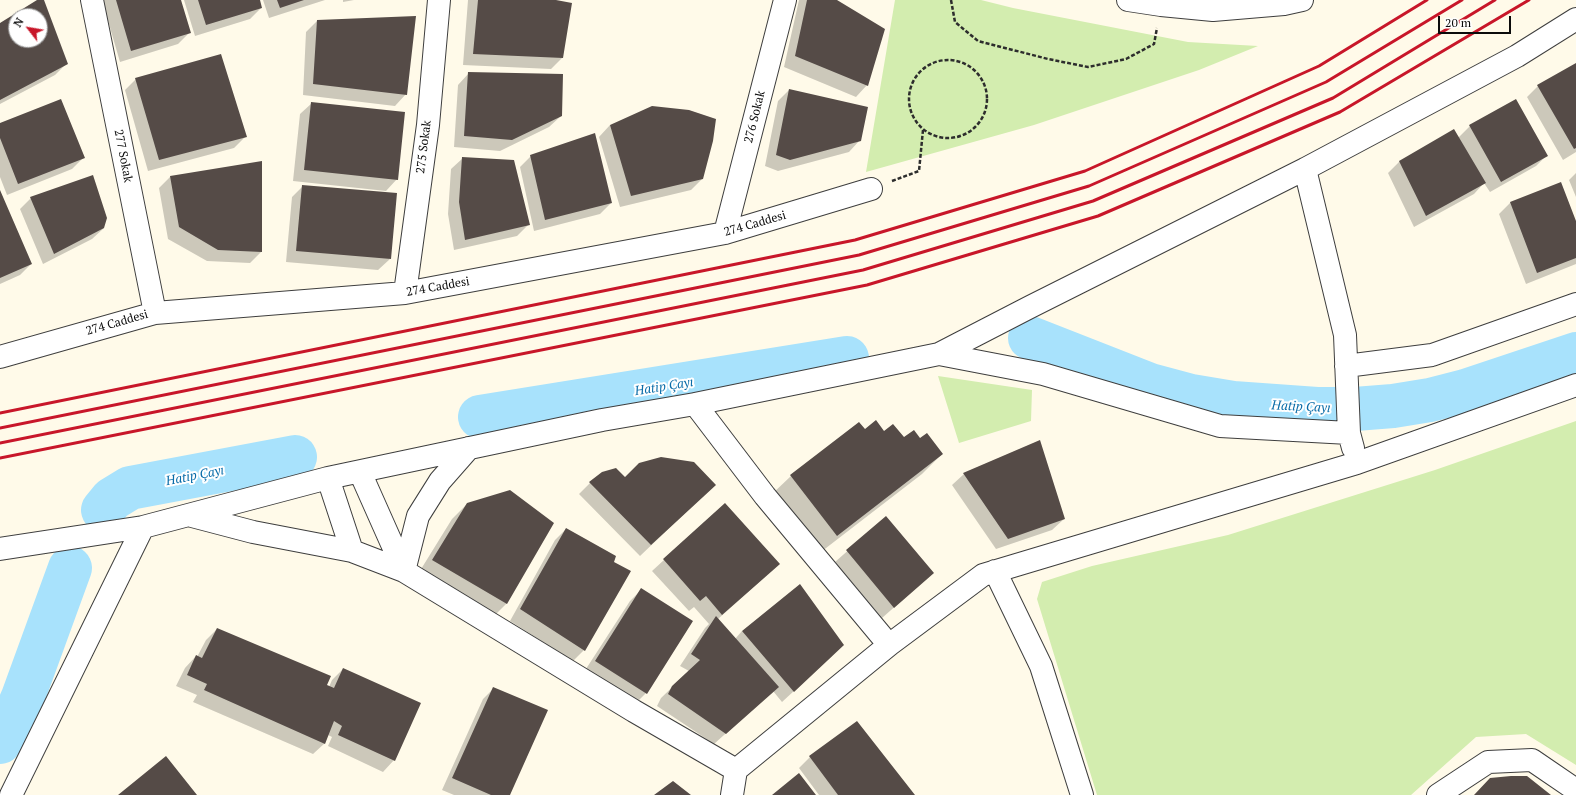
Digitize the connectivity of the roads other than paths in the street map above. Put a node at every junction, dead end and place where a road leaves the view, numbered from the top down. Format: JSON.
{"nodes":[{"id":1,"x":92,"y":0,"type":"edge"},
{"id":2,"x":439,"y":0,"type":"edge"},
{"id":3,"x":785,"y":0,"type":"edge"},
{"id":4,"x":1128,"y":0,"type":"edge"},
{"id":5,"x":1302,"y":0,"type":"edge"},
{"id":6,"x":1576,"y":19,"type":"edge"},
{"id":7,"x":1305,"y":169,"type":"junction"},
{"id":8,"x":871,"y":189,"type":"road end"},
{"id":9,"x":725,"y":233,"type":"junction"},
{"id":10,"x":405,"y":293,"type":"junction"},
{"id":11,"x":1576,"y":304,"type":"edge"},
{"id":12,"x":155,"y":313,"type":"junction"},
{"id":13,"x":940,"y":354,"type":"junction"},
{"id":14,"x":0,"y":356,"type":"edge"},
{"id":15,"x":1346,"y":375,"type":"junction"},
{"id":16,"x":1576,"y":384,"type":"edge"},
{"id":17,"x":695,"y":404,"type":"junction"},
{"id":18,"x":1348,"y":426,"type":"junction"},
{"id":19,"x":469,"y":448,"type":"junction"},
{"id":20,"x":1358,"y":463,"type":"junction"},
{"id":21,"x":360,"y":472,"type":"junction"},
{"id":22,"x":328,"y":478,"type":"junction"},
{"id":23,"x":189,"y":515,"type":"junction"},
{"id":24,"x":143,"y":527,"type":"junction"},
{"id":25,"x":0,"y":549,"type":"edge"},
{"id":26,"x":352,"y":551,"type":"junction"},
{"id":27,"x":404,"y":570,"type":"junction"},
{"id":28,"x":995,"y":571,"type":"junction"},
{"id":29,"x":889,"y":645,"type":"junction"},
{"id":30,"x":736,"y":770,"type":"junction"},
{"id":31,"x":1576,"y":790,"type":"edge"},
{"id":32,"x":11,"y":795,"type":"edge"},
{"id":33,"x":732,"y":795,"type":"edge"},
{"id":34,"x":1082,"y":795,"type":"edge"},
{"id":35,"x":1438,"y":795,"type":"edge"}],
"edges":[{"from":1,"to":12,"type":"street","name":"277 Sokak"},
{"from":2,"to":10,"type":"street","name":"275 Sokak"},
{"from":3,"to":9,"type":"street","name":"276 Sokak"},
{"from":4,"to":5,"type":"street"},
{"from":6,"to":7,"type":"street"},
{"from":7,"to":13,"type":"street"},
{"from":7,"to":15,"type":"street"},
{"from":8,"to":9,"type":"street","name":"274 Caddesi"},
{"from":9,"to":10,"type":"street","name":"274 Caddesi"},
{"from":10,"to":12,"type":"street","name":"274 Caddesi"},
{"from":11,"to":15,"type":"street"},
{"from":12,"to":14,"type":"street","name":"274 Caddesi"},
{"from":13,"to":17,"type":"street"},
{"from":13,"to":18,"type":"street"},
{"from":15,"to":18,"type":"street"},
{"from":16,"to":20,"type":"street"},
{"from":17,"to":19,"type":"street"},
{"from":17,"to":29,"type":"street"},
{"from":18,"to":20,"type":"street"},
{"from":19,"to":21,"type":"street"},
{"from":19,"to":27,"type":"street"},
{"from":20,"to":28,"type":"street"},
{"from":21,"to":22,"type":"street"},
{"from":21,"to":27,"type":"street"},
{"from":22,"to":23,"type":"street"},
{"from":22,"to":26,"type":"street"},
{"from":23,"to":24,"type":"street"},
{"from":23,"to":26,"type":"street"},
{"from":24,"to":25,"type":"street"},
{"from":24,"to":32,"type":"street"},
{"from":26,"to":27,"type":"street"},
{"from":27,"to":30,"type":"street"},
{"from":28,"to":29,"type":"street"},
{"from":28,"to":34,"type":"street"},
{"from":29,"to":30,"type":"street"},
{"from":30,"to":33,"type":"street"},
{"from":31,"to":35,"type":"street"}]}
